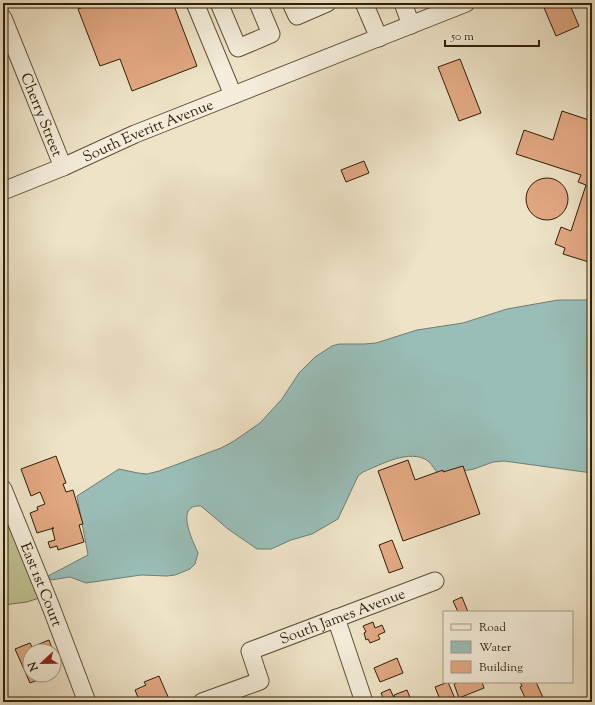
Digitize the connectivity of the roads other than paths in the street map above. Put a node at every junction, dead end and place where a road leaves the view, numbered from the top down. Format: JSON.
{"nodes":[{"id":1,"x":195,"y":3,"type":"edge"},
{"id":2,"x":219,"y":3,"type":"edge"},
{"id":3,"x":258,"y":3,"type":"edge"},
{"id":4,"x":292,"y":3,"type":"edge"},
{"id":5,"x":326,"y":3,"type":"edge"},
{"id":6,"x":364,"y":3,"type":"edge"},
{"id":7,"x":403,"y":3,"type":"edge"},
{"id":8,"x":466,"y":3,"type":"edge"},
{"id":9,"x":3,"y":18,"type":"edge"},
{"id":10,"x":411,"y":25,"type":"junction"},
{"id":11,"x":229,"y":27,"type":"junction"},
{"id":12,"x":208,"y":35,"type":"junction"},
{"id":13,"x":379,"y":38,"type":"junction"},
{"id":14,"x":233,"y":96,"type":"junction"},
{"id":15,"x":63,"y":168,"type":"junction"},
{"id":16,"x":3,"y":191,"type":"edge"},
{"id":17,"x":3,"y":490,"type":"edge"},
{"id":18,"x":435,"y":581,"type":"dead end"},
{"id":19,"x":336,"y":618,"type":"junction"},
{"id":20,"x":87,"y":702,"type":"edge"},
{"id":21,"x":202,"y":702,"type":"edge"},
{"id":22,"x":364,"y":702,"type":"edge"}],
"edges":[{"from":1,"to":12,"type":"street"},
{"from":2,"to":11,"type":"street"},
{"from":3,"to":11,"type":"street"},
{"from":4,"to":5,"type":"street"},
{"from":6,"to":13,"type":"street"},
{"from":7,"to":10,"type":"street"},
{"from":8,"to":10,"type":"street","name":"South Everitt Avenue"},
{"from":9,"to":15,"type":"street","name":"Cherry Street"},
{"from":10,"to":13,"type":"street","name":"South Everitt Avenue"},
{"from":11,"to":12,"type":"street"},
{"from":12,"to":14,"type":"street"},
{"from":13,"to":14,"type":"street","name":"South Everitt Avenue"},
{"from":14,"to":15,"type":"street","name":"South Everitt Avenue"},
{"from":15,"to":16,"type":"street","name":"South Everitt Avenue"},
{"from":17,"to":20,"type":"street","name":"East 1st Court"},
{"from":18,"to":19,"type":"street","name":"South James Avenue"},
{"from":19,"to":21,"type":"street","name":"South James Avenue"},
{"from":19,"to":22,"type":"street"}]}
